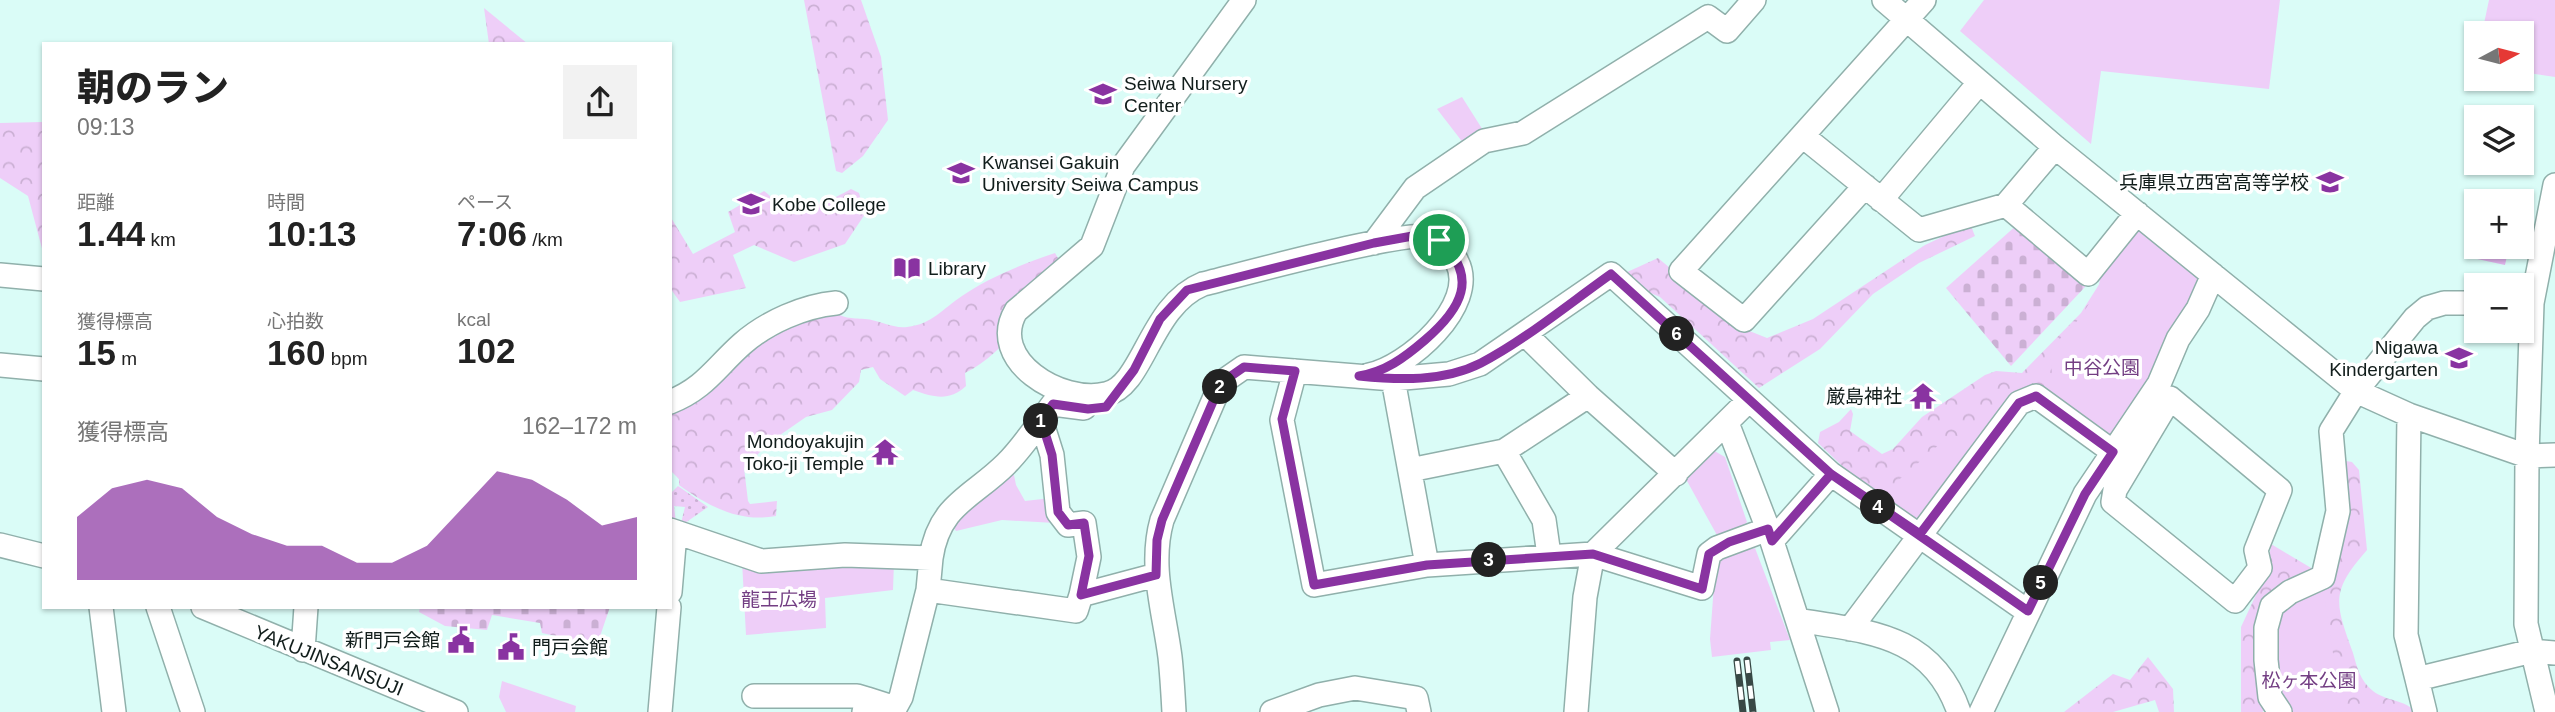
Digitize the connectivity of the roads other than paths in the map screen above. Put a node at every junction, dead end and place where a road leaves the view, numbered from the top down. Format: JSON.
{"nodes":[{"id":1,"x":1244,"y":0,"type":"edge"},
{"id":2,"x":1754,"y":0,"type":"edge"},
{"id":3,"x":1884,"y":0,"type":"edge"},
{"id":4,"x":1924,"y":0,"type":"edge"},
{"id":5,"x":1906,"y":21,"type":"junction"},
{"id":6,"x":1979,"y":83,"type":"junction"},
{"id":7,"x":1804,"y":137,"type":"junction"},
{"id":8,"x":2055,"y":147,"type":"junction"},
{"id":9,"x":2555,"y":186,"type":"edge"},
{"id":10,"x":1873,"y":193,"type":"junction"},
{"id":11,"x":2006,"y":205,"type":"junction"},
{"id":12,"x":2137,"y":213,"type":"junction"},
{"id":13,"x":1374,"y":243,"type":"junction"},
{"id":14,"x":0,"y":275,"type":"edge"},
{"id":15,"x":2213,"y":275,"type":"junction"},
{"id":16,"x":2545,"y":277,"type":"edge"},
{"id":17,"x":42,"y":279,"type":"edge"},
{"id":18,"x":2534,"y":293,"type":"edge"},
{"id":19,"x":836,"y":303,"type":"dead end"},
{"id":20,"x":2464,"y":303,"type":"edge"},
{"id":21,"x":2198,"y":309,"type":"junction"},
{"id":22,"x":1525,"y":334,"type":"junction"},
{"id":23,"x":2527,"y":343,"type":"edge"},
{"id":24,"x":0,"y":365,"type":"edge"},
{"id":25,"x":42,"y":369,"type":"edge"},
{"id":26,"x":1295,"y":371,"type":"junction"},
{"id":27,"x":1359,"y":376,"type":"junction"},
{"id":28,"x":1393,"y":379,"type":"junction"},
{"id":29,"x":1125,"y":384,"type":"junction"},
{"id":30,"x":2356,"y":391,"type":"junction"},
{"id":31,"x":1588,"y":396,"type":"junction"},
{"id":32,"x":2169,"y":398,"type":"junction"},
{"id":33,"x":1749,"y":400,"type":"junction"},
{"id":34,"x":672,"y":401,"type":"edge"},
{"id":35,"x":2409,"y":415,"type":"junction"},
{"id":36,"x":1041,"y":420,"type":"junction"},
{"id":37,"x":1727,"y":423,"type":"junction"},
{"id":38,"x":1504,"y":451,"type":"junction"},
{"id":39,"x":2113,"y":452,"type":"junction"},
{"id":40,"x":2555,"y":455,"type":"edge"},
{"id":41,"x":2527,"y":456,"type":"junction"},
{"id":42,"x":1410,"y":470,"type":"junction"},
{"id":43,"x":1675,"y":474,"type":"junction"},
{"id":44,"x":1831,"y":474,"type":"junction"},
{"id":45,"x":673,"y":532,"type":"edge"},
{"id":46,"x":1920,"y":534,"type":"junction"},
{"id":47,"x":1770,"y":535,"type":"junction"},
{"id":48,"x":0,"y":545,"type":"edge"},
{"id":49,"x":672,"y":552,"type":"edge"},
{"id":50,"x":1593,"y":554,"type":"junction"},
{"id":51,"x":1549,"y":555,"type":"junction"},
{"id":52,"x":42,"y":556,"type":"edge"},
{"id":53,"x":931,"y":558,"type":"junction"},
{"id":54,"x":1427,"y":565,"type":"junction"},
{"id":55,"x":1156,"y":575,"type":"junction"},
{"id":56,"x":928,"y":590,"type":"junction"},
{"id":57,"x":1081,"y":595,"type":"junction"},
{"id":58,"x":102,"y":609,"type":"edge"},
{"id":59,"x":159,"y":609,"type":"edge"},
{"id":60,"x":208,"y":609,"type":"edge"},
{"id":61,"x":306,"y":609,"type":"edge"},
{"id":62,"x":669,"y":609,"type":"edge"},
{"id":63,"x":2028,"y":611,"type":"junction"},
{"id":64,"x":1798,"y":620,"type":"junction"},
{"id":65,"x":1850,"y":629,"type":"junction"},
{"id":66,"x":303,"y":650,"type":"junction"},
{"id":67,"x":2532,"y":651,"type":"junction"},
{"id":68,"x":2555,"y":653,"type":"edge"},
{"id":69,"x":2417,"y":679,"type":"junction"},
{"id":70,"x":754,"y":696,"type":"dead end"},
{"id":71,"x":865,"y":706,"type":"edge"},
{"id":72,"x":2278,"y":711,"type":"edge"},
{"id":73,"x":114,"y":712,"type":"edge"},
{"id":74,"x":193,"y":712,"type":"edge"},
{"id":75,"x":456,"y":712,"type":"edge"},
{"id":76,"x":660,"y":712,"type":"edge"},
{"id":77,"x":1174,"y":712,"type":"edge"},
{"id":78,"x":1272,"y":712,"type":"edge"},
{"id":79,"x":1419,"y":712,"type":"edge"},
{"id":80,"x":1576,"y":712,"type":"edge"},
{"id":81,"x":1827,"y":712,"type":"edge"},
{"id":82,"x":1959,"y":712,"type":"edge"},
{"id":83,"x":1981,"y":712,"type":"edge"},
{"id":84,"x":2425,"y":712,"type":"edge"},
{"id":85,"x":2547,"y":712,"type":"edge"}],
"edges":[{"from":1,"to":29,"type":"street"},
{"from":2,"to":13,"type":"street"},
{"from":3,"to":5,"type":"street"},
{"from":4,"to":5,"type":"street"},
{"from":5,"to":6,"type":"street"},
{"from":5,"to":7,"type":"street"},
{"from":6,"to":8,"type":"street"},
{"from":6,"to":10,"type":"street"},
{"from":7,"to":10,"type":"street"},
{"from":7,"to":10,"type":"street"},
{"from":8,"to":11,"type":"street"},
{"from":8,"to":12,"type":"street"},
{"from":9,"to":16,"type":"street"},
{"from":10,"to":11,"type":"street"},
{"from":11,"to":12,"type":"street"},
{"from":12,"to":15,"type":"street"},
{"from":13,"to":27,"type":"street"},
{"from":13,"to":29,"type":"street"},
{"from":14,"to":17,"type":"street"},
{"from":15,"to":21,"type":"street"},
{"from":15,"to":30,"type":"street"},
{"from":16,"to":18,"type":"street"},
{"from":19,"to":34,"type":"street"},
{"from":20,"to":30,"type":"street"},
{"from":21,"to":32,"type":"street"},
{"from":21,"to":39,"type":"street"},
{"from":22,"to":28,"type":"street"},
{"from":22,"to":31,"type":"street"},
{"from":22,"to":33,"type":"street"},
{"from":23,"to":41,"type":"street"},
{"from":24,"to":25,"type":"street"},
{"from":26,"to":27,"type":"street"},
{"from":26,"to":54,"type":"street"},
{"from":26,"to":55,"type":"street"},
{"from":27,"to":28,"type":"street"},
{"from":28,"to":42,"type":"street"},
{"from":29,"to":36,"type":"street"},
{"from":30,"to":35,"type":"street"},
{"from":30,"to":72,"type":"street"},
{"from":31,"to":38,"type":"street"},
{"from":31,"to":43,"type":"street"},
{"from":32,"to":32,"type":"street"},
{"from":33,"to":37,"type":"street"},
{"from":33,"to":44,"type":"street"},
{"from":35,"to":41,"type":"street"},
{"from":35,"to":69,"type":"street"},
{"from":36,"to":53,"type":"street"},
{"from":36,"to":57,"type":"street"},
{"from":37,"to":43,"type":"street"},
{"from":37,"to":47,"type":"street"},
{"from":38,"to":42,"type":"street"},
{"from":38,"to":51,"type":"street"},
{"from":39,"to":46,"type":"street"},
{"from":39,"to":63,"type":"street"},
{"from":40,"to":41,"type":"street"},
{"from":41,"to":67,"type":"street"},
{"from":42,"to":54,"type":"street"},
{"from":43,"to":50,"type":"street"},
{"from":44,"to":46,"type":"street"},
{"from":44,"to":47,"type":"street"},
{"from":45,"to":49,"type":"street"},
{"from":45,"to":53,"type":"street"},
{"from":46,"to":63,"type":"street"},
{"from":46,"to":65,"type":"street"},
{"from":47,"to":50,"type":"street"},
{"from":47,"to":64,"type":"street"},
{"from":48,"to":52,"type":"street"},
{"from":50,"to":51,"type":"street"},
{"from":50,"to":80,"type":"street"},
{"from":51,"to":54,"type":"street"},
{"from":53,"to":56,"type":"street"},
{"from":55,"to":57,"type":"street"},
{"from":55,"to":77,"type":"street"},
{"from":56,"to":57,"type":"street"},
{"from":56,"to":71,"type":"street"},
{"from":58,"to":73,"type":"street"},
{"from":59,"to":74,"type":"street"},
{"from":60,"to":66,"type":"street","name":"YAKUJINSANSUJI"},
{"from":61,"to":66,"type":"street"},
{"from":62,"to":76,"type":"street"},
{"from":63,"to":83,"type":"street"},
{"from":64,"to":65,"type":"street"},
{"from":64,"to":81,"type":"street"},
{"from":65,"to":82,"type":"street"},
{"from":66,"to":75,"type":"street","name":"YAKUJINSANSUJI"},
{"from":67,"to":68,"type":"street"},
{"from":67,"to":69,"type":"street"},
{"from":67,"to":85,"type":"street"},
{"from":69,"to":84,"type":"street"},
{"from":70,"to":71,"type":"street"},
{"from":78,"to":79,"type":"street"}]}
